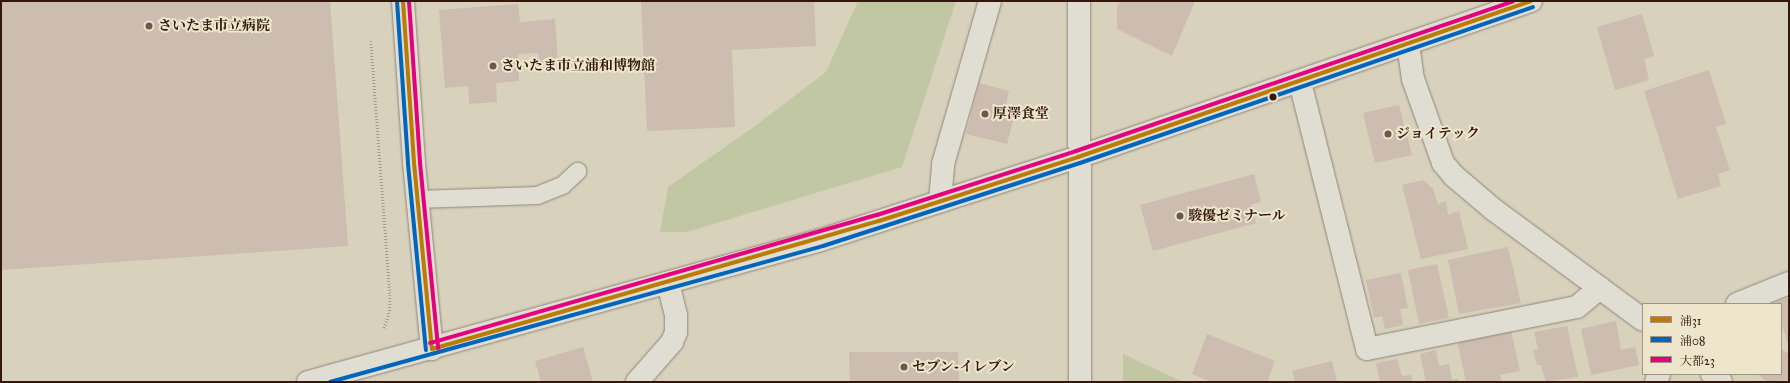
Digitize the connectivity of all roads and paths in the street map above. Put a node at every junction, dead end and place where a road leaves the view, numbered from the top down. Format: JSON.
{"nodes":[{"id":1,"x":403,"y":1,"type":"edge"},
{"id":2,"x":990,"y":1,"type":"edge"},
{"id":3,"x":1079,"y":1,"type":"edge"},
{"id":4,"x":1528,"y":2,"type":"edge"},
{"id":5,"x":371,"y":41,"type":"dead end"},
{"id":6,"x":1408,"y":44,"type":"junction"},
{"id":7,"x":1300,"y":82,"type":"junction"},
{"id":8,"x":1078,"y":157,"type":"junction"},
{"id":9,"x":576,"y":171,"type":"dead end"},
{"id":10,"x":417,"y":199,"type":"junction"},
{"id":11,"x":940,"y":202,"type":"junction"},
{"id":12,"x":668,"y":283,"type":"junction"},
{"id":13,"x":1789,"y":283,"type":"edge"},
{"id":14,"x":1600,"y":288,"type":"junction"},
{"id":15,"x":1739,"y":303,"type":"edge"},
{"id":16,"x":1642,"y":319,"type":"edge"},
{"id":17,"x":383,"y":333,"type":"dead end"},
{"id":18,"x":432,"y":349,"type":"junction"},
{"id":19,"x":1713,"y":375,"type":"edge"},
{"id":20,"x":308,"y":382,"type":"edge"},
{"id":21,"x":637,"y":382,"type":"edge"},
{"id":22,"x":1080,"y":382,"type":"edge"},
{"id":23,"x":1721,"y":382,"type":"edge"}],
"edges":[{"from":1,"to":10,"type":"street"},
{"from":2,"to":11,"type":"street"},
{"from":3,"to":8,"type":"street"},
{"from":4,"to":6,"type":"street"},
{"from":5,"to":17,"type":"path"},
{"from":6,"to":7,"type":"street"},
{"from":6,"to":14,"type":"street"},
{"from":7,"to":8,"type":"street"},
{"from":7,"to":14,"type":"street"},
{"from":8,"to":11,"type":"street"},
{"from":8,"to":22,"type":"street"},
{"from":9,"to":10,"type":"lane"},
{"from":10,"to":18,"type":"street"},
{"from":11,"to":12,"type":"street"},
{"from":12,"to":18,"type":"street"},
{"from":12,"to":21,"type":"street"},
{"from":13,"to":15,"type":"street"},
{"from":14,"to":16,"type":"street"},
{"from":18,"to":20,"type":"street"},
{"from":19,"to":23,"type":"street"}]}
